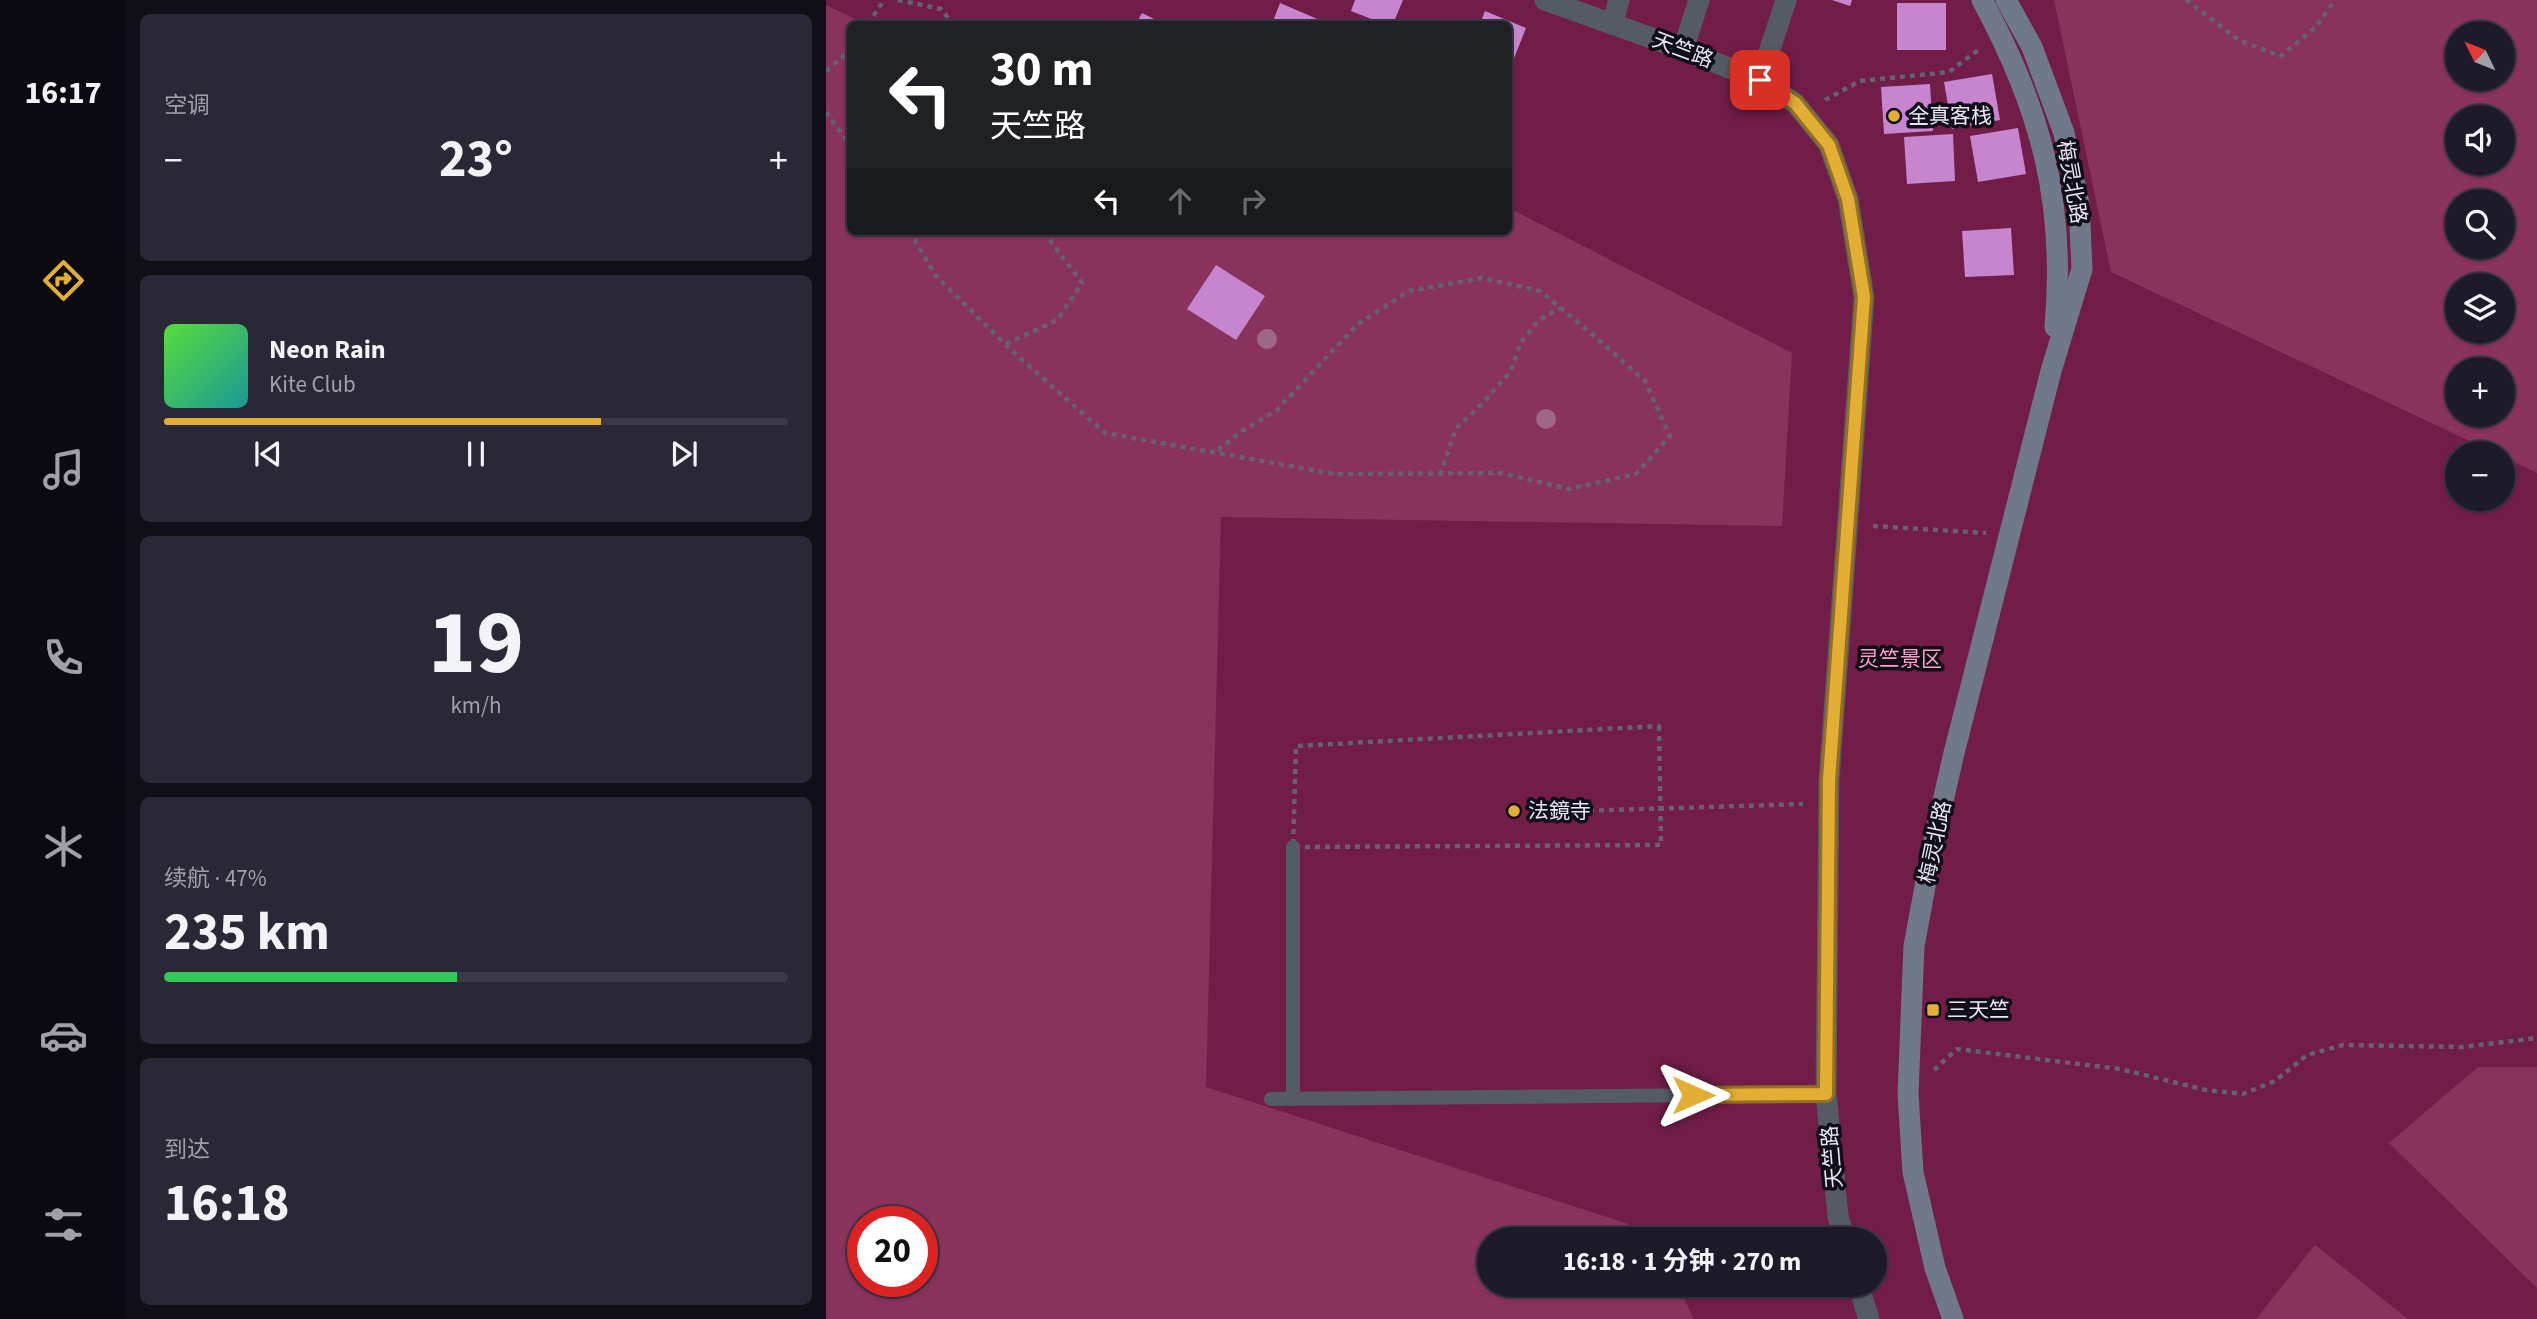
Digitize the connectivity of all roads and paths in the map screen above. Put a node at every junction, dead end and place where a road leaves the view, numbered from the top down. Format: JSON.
{"nodes":[{"id":1,"x":884,"y":0,"type":"edge"},
{"id":2,"x":898,"y":0,"type":"edge"},
{"id":3,"x":1545,"y":0,"type":"edge"},
{"id":4,"x":1619,"y":0,"type":"edge"},
{"id":5,"x":1699,"y":0,"type":"edge"},
{"id":6,"x":1786,"y":0,"type":"edge"},
{"id":7,"x":1982,"y":0,"type":"edge"},
{"id":8,"x":2006,"y":0,"type":"edge"},
{"id":9,"x":2186,"y":0,"type":"edge"},
{"id":10,"x":2335,"y":0,"type":"edge"},
{"id":11,"x":871,"y":21,"type":"edge"},
{"id":12,"x":951,"y":21,"type":"edge"},
{"id":13,"x":1612,"y":23,"type":"junction"},
{"id":14,"x":2000,"y":34,"type":"junction"},
{"id":15,"x":1683,"y":50,"type":"junction"},
{"id":16,"x":847,"y":53,"type":"edge"},
{"id":17,"x":826,"y":71,"type":"edge"},
{"id":18,"x":1760,"y":80,"type":"junction"},
{"id":19,"x":826,"y":112,"type":"edge"},
{"id":20,"x":1803,"y":112,"type":"junction"},
{"id":21,"x":847,"y":141,"type":"edge"},
{"id":22,"x":911,"y":235,"type":"edge"},
{"id":23,"x":1046,"y":235,"type":"edge"},
{"id":24,"x":1560,"y":308,"type":"junction"},
{"id":25,"x":1006,"y":344,"type":"junction"},
{"id":26,"x":2051,"y":371,"type":"junction"},
{"id":27,"x":1214,"y":453,"type":"junction"},
{"id":28,"x":1440,"y":475,"type":"junction"},
{"id":29,"x":1847,"y":525,"type":"junction"},
{"id":30,"x":2010,"y":535,"type":"junction"},
{"id":31,"x":1829,"y":803,"type":"junction"},
{"id":32,"x":1661,"y":808,"type":"junction"},
{"id":33,"x":1580,"y":811,"type":"dead end"},
{"id":34,"x":1293,"y":847,"type":"junction"},
{"id":35,"x":2537,"y":1038,"type":"edge"},
{"id":36,"x":1826,"y":1094,"type":"junction"},
{"id":37,"x":1908,"y":1094,"type":"junction"},
{"id":38,"x":1271,"y":1099,"type":"dead end"},
{"id":39,"x":1293,"y":1099,"type":"junction"},
{"id":40,"x":1841,"y":1227,"type":"edge"},
{"id":41,"x":1862,"y":1297,"type":"edge"},
{"id":42,"x":1868,"y":1319,"type":"edge"},
{"id":43,"x":1953,"y":1319,"type":"edge"}],
"edges":[{"from":1,"to":11,"type":"path"},
{"from":2,"to":12,"type":"path"},
{"from":3,"to":13,"type":"street","name":"天竺路"},
{"from":4,"to":13,"type":"street"},
{"from":5,"to":15,"type":"street"},
{"from":6,"to":18,"type":"street"},
{"from":7,"to":14,"type":"main road","name":"梅灵北路"},
{"from":8,"to":26,"type":"main road","name":"梅灵北路"},
{"from":9,"to":10,"type":"path"},
{"from":13,"to":15,"type":"street","name":"天竺路"},
{"from":14,"to":20,"type":"path"},
{"from":14,"to":26,"type":"main road","name":"梅灵北路"},
{"from":15,"to":18,"type":"street","name":"天竺路"},
{"from":16,"to":17,"type":"path"},
{"from":18,"to":20,"type":"street","name":"天竺路"},
{"from":19,"to":21,"type":"path"},
{"from":20,"to":29,"type":"street","name":"天竺路"},
{"from":22,"to":25,"type":"path"},
{"from":23,"to":25,"type":"path"},
{"from":24,"to":27,"type":"path"},
{"from":24,"to":28,"type":"path"},
{"from":24,"to":28,"type":"path"},
{"from":25,"to":27,"type":"path"},
{"from":26,"to":30,"type":"main road","name":"梅灵北路"},
{"from":27,"to":28,"type":"path"},
{"from":29,"to":30,"type":"path"},
{"from":29,"to":31,"type":"street","name":"天竺路"},
{"from":30,"to":37,"type":"main road","name":"梅灵北路"},
{"from":31,"to":32,"type":"path"},
{"from":31,"to":36,"type":"street","name":"天竺路"},
{"from":32,"to":33,"type":"path"},
{"from":32,"to":34,"type":"path"},
{"from":32,"to":34,"type":"path"},
{"from":34,"to":39,"type":"lane"},
{"from":35,"to":37,"type":"path"},
{"from":36,"to":39,"type":"lane"},
{"from":36,"to":40,"type":"street","name":"天竺路"},
{"from":37,"to":43,"type":"main road","name":"梅灵北路"},
{"from":38,"to":39,"type":"lane"},
{"from":41,"to":42,"type":"street"}]}
